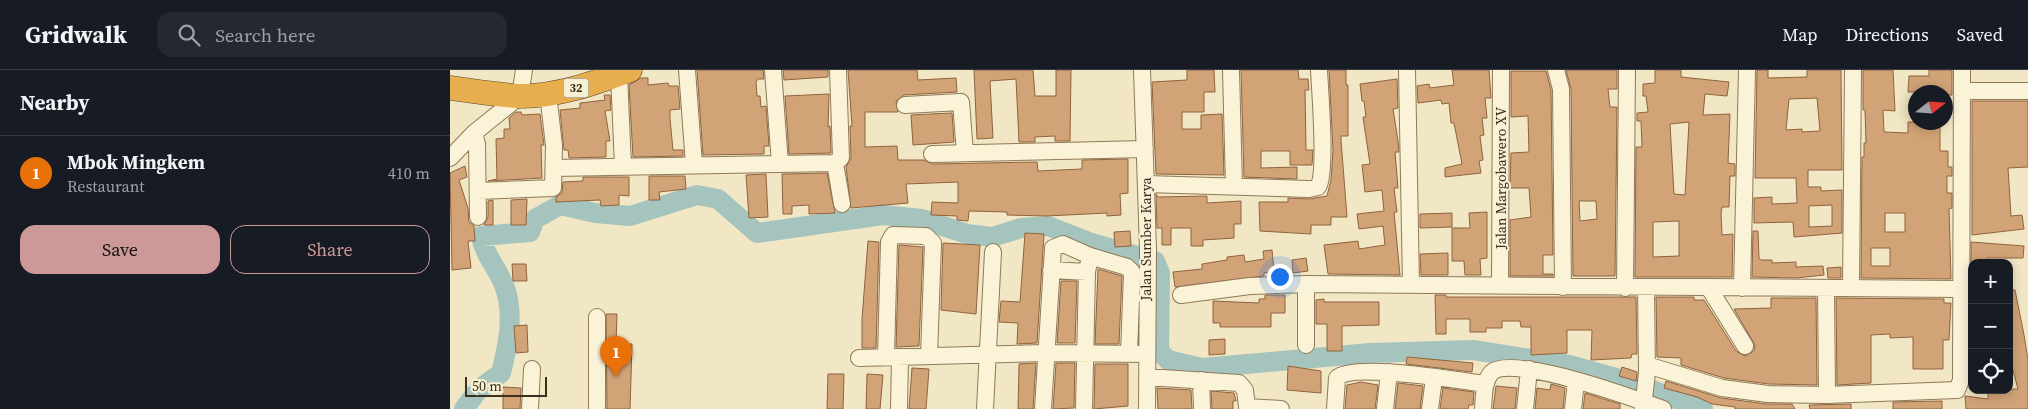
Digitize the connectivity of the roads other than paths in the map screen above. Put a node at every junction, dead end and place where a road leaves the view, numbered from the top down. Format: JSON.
{"nodes":[{"id":1,"x":524,"y":70,"type":"edge"},
{"id":2,"x":687,"y":70,"type":"edge"},
{"id":3,"x":773,"y":70,"type":"edge"},
{"id":4,"x":838,"y":70,"type":"edge"},
{"id":5,"x":1142,"y":70,"type":"edge"},
{"id":6,"x":1232,"y":70,"type":"edge"},
{"id":7,"x":1319,"y":70,"type":"edge"},
{"id":8,"x":1407,"y":70,"type":"edge"},
{"id":9,"x":1501,"y":70,"type":"edge"},
{"id":10,"x":1556,"y":70,"type":"edge"},
{"id":11,"x":1627,"y":70,"type":"edge"},
{"id":12,"x":1747,"y":70,"type":"edge"},
{"id":13,"x":1853,"y":70,"type":"edge"},
{"id":14,"x":1962,"y":70,"type":"edge"},
{"id":15,"x":624,"y":72,"type":"edge"},
{"id":16,"x":450,"y":88,"type":"edge"},
{"id":17,"x":1962,"y":91,"type":"junction"},
{"id":18,"x":2028,"y":91,"type":"edge"},
{"id":19,"x":548,"y":93,"type":"junction"},
{"id":20,"x":520,"y":96,"type":"junction"},
{"id":21,"x":905,"y":105,"type":"dead end"},
{"id":22,"x":474,"y":133,"type":"junction"},
{"id":23,"x":1145,"y":149,"type":"junction"},
{"id":24,"x":965,"y":153,"type":"junction"},
{"id":25,"x":932,"y":154,"type":"dead end"},
{"id":26,"x":450,"y":158,"type":"edge"},
{"id":27,"x":838,"y":160,"type":"junction"},
{"id":28,"x":780,"y":164,"type":"junction"},
{"id":29,"x":694,"y":165,"type":"junction"},
{"id":30,"x":622,"y":166,"type":"junction"},
{"id":31,"x":554,"y":168,"type":"junction"},
{"id":32,"x":1146,"y":184,"type":"junction"},
{"id":33,"x":1234,"y":187,"type":"junction"},
{"id":34,"x":479,"y":191,"type":"junction"},
{"id":35,"x":842,"y":204,"type":"dead end"},
{"id":36,"x":478,"y":217,"type":"dead end"},
{"id":37,"x":993,"y":252,"type":"dead end"},
{"id":38,"x":1088,"y":264,"type":"junction"},
{"id":39,"x":1051,"y":270,"type":"junction"},
{"id":40,"x":1306,"y":284,"type":"junction"},
{"id":41,"x":1411,"y":285,"type":"junction"},
{"id":42,"x":1500,"y":286,"type":"junction"},
{"id":43,"x":1563,"y":287,"type":"junction"},
{"id":44,"x":1624,"y":288,"type":"junction"},
{"id":45,"x":1646,"y":288,"type":"junction"},
{"id":46,"x":1709,"y":288,"type":"junction"},
{"id":47,"x":1742,"y":288,"type":"junction"},
{"id":48,"x":1826,"y":288,"type":"junction"},
{"id":49,"x":1851,"y":288,"type":"junction"},
{"id":50,"x":1960,"y":289,"type":"junction"},
{"id":51,"x":1181,"y":295,"type":"dead end"},
{"id":52,"x":597,"y":317,"type":"dead end"},
{"id":53,"x":1306,"y":346,"type":"dead end"},
{"id":54,"x":1745,"y":346,"type":"dead end"},
{"id":55,"x":1045,"y":353,"type":"junction"},
{"id":56,"x":1084,"y":354,"type":"junction"},
{"id":57,"x":1129,"y":354,"type":"junction"},
{"id":58,"x":1146,"y":354,"type":"junction"},
{"id":59,"x":987,"y":355,"type":"junction"},
{"id":60,"x":929,"y":356,"type":"junction"},
{"id":61,"x":893,"y":357,"type":"junction"},
{"id":62,"x":860,"y":358,"type":"dead end"},
{"id":63,"x":1647,"y":369,"type":"junction"},
{"id":64,"x":532,"y":370,"type":"dead end"},
{"id":65,"x":1528,"y":370,"type":"junction"},
{"id":66,"x":1389,"y":372,"type":"junction"},
{"id":67,"x":1147,"y":377,"type":"junction"},
{"id":68,"x":1434,"y":378,"type":"junction"},
{"id":69,"x":1201,"y":380,"type":"junction"},
{"id":70,"x":1576,"y":380,"type":"junction"},
{"id":71,"x":1486,"y":384,"type":"junction"},
{"id":72,"x":1827,"y":395,"type":"junction"},
{"id":73,"x":1644,"y":401,"type":"edge"},
{"id":74,"x":1627,"y":402,"type":"edge"},
{"id":75,"x":1247,"y":408,"type":"edge"},
{"id":76,"x":530,"y":409,"type":"edge"},
{"id":77,"x":597,"y":409,"type":"edge"},
{"id":78,"x":899,"y":409,"type":"edge"},
{"id":79,"x":985,"y":409,"type":"edge"},
{"id":80,"x":1043,"y":409,"type":"edge"},
{"id":81,"x":1084,"y":409,"type":"edge"},
{"id":82,"x":1147,"y":409,"type":"edge"},
{"id":83,"x":1202,"y":409,"type":"edge"},
{"id":84,"x":1281,"y":409,"type":"edge"},
{"id":85,"x":1335,"y":409,"type":"edge"},
{"id":86,"x":1385,"y":409,"type":"edge"},
{"id":87,"x":1430,"y":409,"type":"edge"},
{"id":88,"x":1483,"y":409,"type":"edge"},
{"id":89,"x":1525,"y":409,"type":"edge"},
{"id":90,"x":1573,"y":409,"type":"edge"},
{"id":91,"x":1663,"y":409,"type":"edge"}],
"edges":[{"from":1,"to":20,"type":"street"},
{"from":2,"to":29,"type":"street"},
{"from":3,"to":28,"type":"street"},
{"from":4,"to":27,"type":"street"},
{"from":5,"to":23,"type":"street","name":"Jalan Sumber Karya"},
{"from":6,"to":33,"type":"street"},
{"from":7,"to":33,"type":"street"},
{"from":8,"to":41,"type":"street"},
{"from":9,"to":42,"type":"street","name":"Jalan Margobawero XV"},
{"from":10,"to":43,"type":"street"},
{"from":11,"to":44,"type":"street"},
{"from":12,"to":47,"type":"street"},
{"from":13,"to":49,"type":"street"},
{"from":14,"to":17,"type":"street"},
{"from":15,"to":19,"type":"highway","number":"32"},
{"from":15,"to":30,"type":"street"},
{"from":16,"to":20,"type":"highway","number":"32"},
{"from":17,"to":18,"type":"street"},
{"from":17,"to":50,"type":"street"},
{"from":19,"to":20,"type":"highway","number":"32"},
{"from":19,"to":31,"type":"street"},
{"from":20,"to":22,"type":"street"},
{"from":21,"to":24,"type":"street"},
{"from":22,"to":26,"type":"street"},
{"from":22,"to":34,"type":"street"},
{"from":23,"to":24,"type":"street"},
{"from":23,"to":32,"type":"street","name":"Jalan Sumber Karya"},
{"from":24,"to":25,"type":"street"},
{"from":27,"to":28,"type":"street"},
{"from":27,"to":35,"type":"street"},
{"from":28,"to":29,"type":"street"},
{"from":29,"to":30,"type":"street"},
{"from":30,"to":31,"type":"street"},
{"from":31,"to":34,"type":"street"},
{"from":32,"to":33,"type":"street"},
{"from":32,"to":58,"type":"street","name":"Jalan Sumber Karya"},
{"from":34,"to":36,"type":"street"},
{"from":37,"to":59,"type":"street"},
{"from":38,"to":39,"type":"street"},
{"from":38,"to":39,"type":"street"},
{"from":38,"to":56,"type":"street"},
{"from":38,"to":57,"type":"street"},
{"from":39,"to":55,"type":"street"},
{"from":40,"to":41,"type":"street"},
{"from":40,"to":51,"type":"street"},
{"from":40,"to":53,"type":"street"},
{"from":41,"to":42,"type":"street"},
{"from":42,"to":43,"type":"street"},
{"from":43,"to":44,"type":"street"},
{"from":44,"to":45,"type":"street"},
{"from":45,"to":46,"type":"street"},
{"from":45,"to":63,"type":"street"},
{"from":46,"to":47,"type":"street"},
{"from":46,"to":54,"type":"street"},
{"from":47,"to":48,"type":"street"},
{"from":48,"to":49,"type":"street"},
{"from":48,"to":72,"type":"street"},
{"from":49,"to":50,"type":"street"},
{"from":50,"to":72,"type":"street"},
{"from":52,"to":77,"type":"street"},
{"from":55,"to":56,"type":"street"},
{"from":55,"to":59,"type":"street"},
{"from":55,"to":80,"type":"street"},
{"from":56,"to":57,"type":"street"},
{"from":56,"to":81,"type":"street"},
{"from":57,"to":58,"type":"street"},
{"from":58,"to":67,"type":"street","name":"Jalan Sumber Karya"},
{"from":59,"to":60,"type":"street"},
{"from":59,"to":79,"type":"street"},
{"from":60,"to":61,"type":"street"},
{"from":60,"to":61,"type":"street"},
{"from":61,"to":62,"type":"street"},
{"from":61,"to":78,"type":"street"},
{"from":63,"to":72,"type":"street"},
{"from":63,"to":73,"type":"street"},
{"from":64,"to":76,"type":"street"},
{"from":65,"to":70,"type":"street"},
{"from":65,"to":71,"type":"street"},
{"from":65,"to":89,"type":"street"},
{"from":66,"to":68,"type":"street"},
{"from":66,"to":85,"type":"street"},
{"from":66,"to":86,"type":"street"},
{"from":67,"to":69,"type":"street"},
{"from":67,"to":82,"type":"street","name":"Jalan Sumber Karya"},
{"from":68,"to":71,"type":"street"},
{"from":68,"to":87,"type":"street"},
{"from":69,"to":75,"type":"street"},
{"from":69,"to":83,"type":"street"},
{"from":70,"to":74,"type":"street"},
{"from":70,"to":90,"type":"street"},
{"from":71,"to":88,"type":"street"},
{"from":73,"to":74,"type":"street"},
{"from":73,"to":91,"type":"street"},
{"from":75,"to":84,"type":"street"}]}
